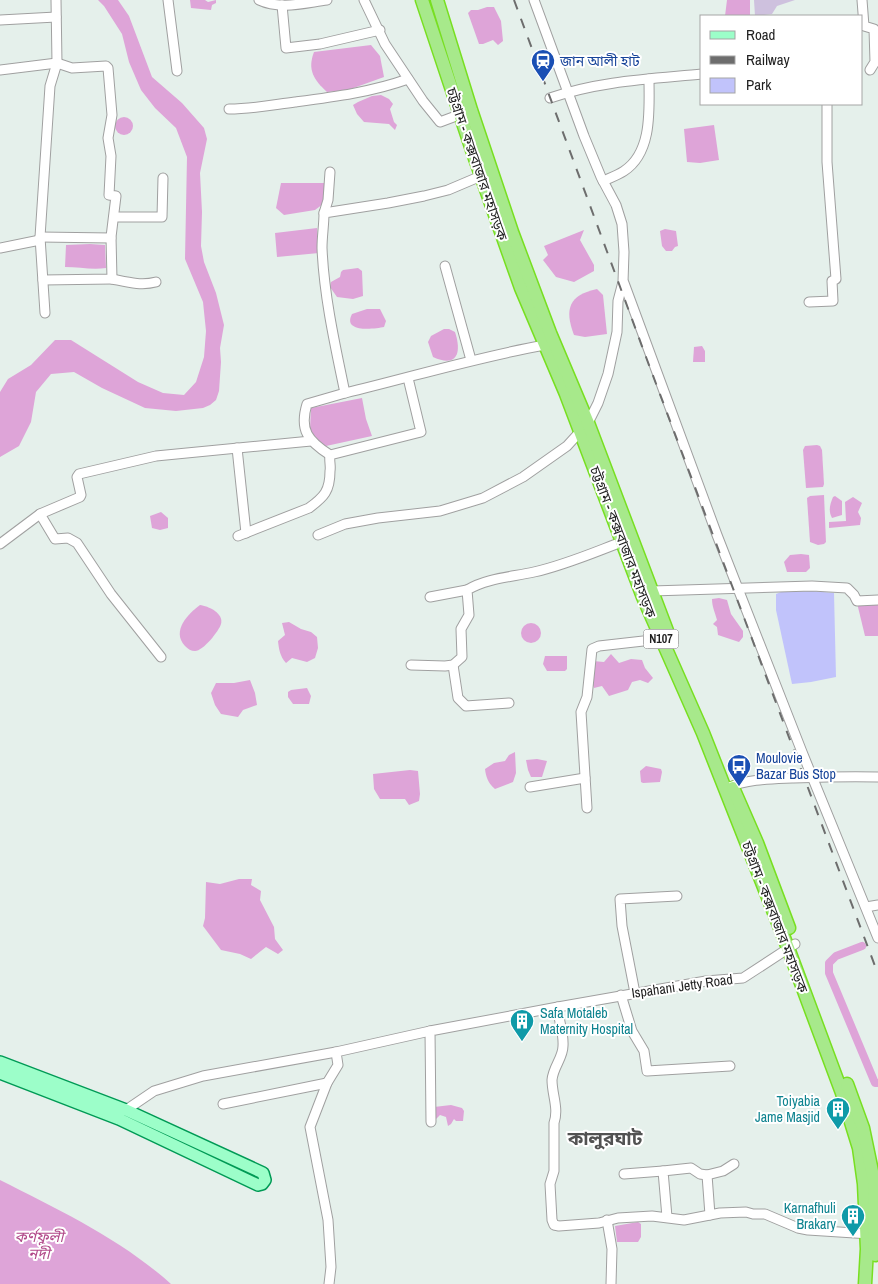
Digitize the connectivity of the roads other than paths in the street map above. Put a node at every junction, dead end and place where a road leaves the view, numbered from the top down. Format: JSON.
{"nodes":[{"id":1,"x":56,"y":0,"type":"edge"},
{"id":2,"x":168,"y":0,"type":"edge"},
{"id":3,"x":259,"y":0,"type":"edge"},
{"id":4,"x":326,"y":0,"type":"edge"},
{"id":5,"x":364,"y":0,"type":"edge"},
{"id":6,"x":422,"y":0,"type":"edge"},
{"id":7,"x":437,"y":0,"type":"edge"},
{"id":8,"x":534,"y":0,"type":"edge"},
{"id":9,"x":862,"y":0,"type":"edge"},
{"id":10,"x":282,"y":5,"type":"junction"},
{"id":11,"x":56,"y":17,"type":"junction"},
{"id":12,"x":0,"y":20,"type":"edge"},
{"id":13,"x":380,"y":30,"type":"junction"},
{"id":14,"x":57,"y":63,"type":"junction"},
{"id":15,"x":0,"y":70,"type":"edge"},
{"id":16,"x":870,"y":70,"type":"edge"},
{"id":17,"x":177,"y":71,"type":"dead end"},
{"id":18,"x":700,"y":74,"type":"edge"},
{"id":19,"x":408,"y":79,"type":"junction"},
{"id":20,"x":649,"y":79,"type":"junction"},
{"id":21,"x":568,"y":92,"type":"junction"},
{"id":22,"x":550,"y":98,"type":"dead end"},
{"id":23,"x":827,"y":105,"type":"edge"},
{"id":24,"x":229,"y":109,"type":"dead end"},
{"id":25,"x":466,"y":112,"type":"junction"},
{"id":26,"x":330,"y":172,"type":"dead end"},
{"id":27,"x":481,"y":176,"type":"junction"},
{"id":28,"x":163,"y":178,"type":"dead end"},
{"id":29,"x":603,"y":181,"type":"junction"},
{"id":30,"x":324,"y":213,"type":"junction"},
{"id":31,"x":114,"y":217,"type":"junction"},
{"id":32,"x":111,"y":238,"type":"junction"},
{"id":33,"x":40,"y":239,"type":"junction"},
{"id":34,"x":0,"y":248,"type":"edge"},
{"id":35,"x":445,"y":266,"type":"dead end"},
{"id":36,"x":112,"y":279,"type":"junction"},
{"id":37,"x":43,"y":280,"type":"junction"},
{"id":38,"x":156,"y":282,"type":"dead end"},
{"id":39,"x":623,"y":282,"type":"junction"},
{"id":40,"x":809,"y":302,"type":"dead end"},
{"id":41,"x":45,"y":313,"type":"dead end"},
{"id":42,"x":545,"y":344,"type":"junction"},
{"id":43,"x":471,"y":360,"type":"junction"},
{"id":44,"x":408,"y":378,"type":"junction"},
{"id":45,"x":345,"y":393,"type":"junction"},
{"id":46,"x":584,"y":427,"type":"junction"},
{"id":47,"x":310,"y":441,"type":"junction"},
{"id":48,"x":237,"y":448,"type":"junction"},
{"id":49,"x":330,"y":455,"type":"junction"},
{"id":50,"x":40,"y":514,"type":"junction"},
{"id":51,"x":318,"y":535,"type":"dead end"},
{"id":52,"x":627,"y":540,"type":"junction"},
{"id":53,"x":0,"y":544,"type":"edge"},
{"id":54,"x":738,"y":589,"type":"junction"},
{"id":55,"x":467,"y":590,"type":"junction"},
{"id":56,"x":652,"y":592,"type":"junction"},
{"id":57,"x":430,"y":597,"type":"dead end"},
{"id":58,"x":878,"y":600,"type":"edge"},
{"id":59,"x":661,"y":639,"type":"junction"},
{"id":60,"x":162,"y":657,"type":"dead end"},
{"id":61,"x":411,"y":665,"type":"dead end"},
{"id":62,"x":453,"y":665,"type":"junction"},
{"id":63,"x":509,"y":704,"type":"dead end"},
{"id":64,"x":812,"y":776,"type":"junction"},
{"id":65,"x":878,"y":776,"type":"edge"},
{"id":66,"x":585,"y":778,"type":"junction"},
{"id":67,"x":530,"y":787,"type":"dead end"},
{"id":68,"x":728,"y":787,"type":"junction"},
{"id":69,"x":587,"y":808,"type":"dead end"},
{"id":70,"x":677,"y":896,"type":"dead end"},
{"id":71,"x":878,"y":905,"type":"edge"},
{"id":72,"x":866,"y":907,"type":"junction"},
{"id":73,"x":878,"y":938,"type":"edge"},
{"id":74,"x":791,"y":946,"type":"junction"},
{"id":75,"x":635,"y":993,"type":"junction"},
{"id":76,"x":621,"y":995,"type":"junction"},
{"id":77,"x":558,"y":1007,"type":"junction"},
{"id":78,"x":430,"y":1032,"type":"junction"},
{"id":79,"x":336,"y":1052,"type":"junction"},
{"id":80,"x":0,"y":1062,"type":"edge"},
{"id":81,"x":730,"y":1066,"type":"dead end"},
{"id":82,"x":0,"y":1073,"type":"edge"},
{"id":83,"x":327,"y":1084,"type":"junction"},
{"id":84,"x":223,"y":1104,"type":"dead end"},
{"id":85,"x":126,"y":1110,"type":"junction"},
{"id":86,"x":431,"y":1122,"type":"dead end"},
{"id":87,"x":734,"y":1164,"type":"dead end"},
{"id":88,"x":663,"y":1171,"type":"junction"},
{"id":89,"x":624,"y":1174,"type":"dead end"},
{"id":90,"x":707,"y":1175,"type":"junction"},
{"id":91,"x":710,"y":1215,"type":"junction"},
{"id":92,"x":668,"y":1217,"type":"junction"},
{"id":93,"x":607,"y":1220,"type":"junction"},
{"id":94,"x":870,"y":1234,"type":"junction"},
{"id":95,"x":328,"y":1284,"type":"edge"},
{"id":96,"x":611,"y":1284,"type":"edge"},
{"id":97,"x":865,"y":1284,"type":"edge"},
{"id":98,"x":873,"y":1284,"type":"edge"}],
"edges":[{"from":1,"to":11,"type":"street"},
{"from":2,"to":17,"type":"street"},
{"from":3,"to":10,"type":"street"},
{"from":4,"to":10,"type":"street"},
{"from":5,"to":13,"type":"street"},
{"from":6,"to":25,"type":"highway","name":"চট্টগ্রাম - কক্সবাজার মহাসড়ক","number":"N107"},
{"from":7,"to":25,"type":"highway","name":"চট্টগ্রাম - কক্সবাজার মহাসড়ক","number":"N107"},
{"from":8,"to":21,"type":"street"},
{"from":9,"to":16,"type":"street"},
{"from":10,"to":13,"type":"street"},
{"from":11,"to":12,"type":"street"},
{"from":11,"to":14,"type":"street"},
{"from":13,"to":19,"type":"street"},
{"from":14,"to":15,"type":"street"},
{"from":14,"to":31,"type":"street"},
{"from":14,"to":33,"type":"street"},
{"from":18,"to":20,"type":"street"},
{"from":19,"to":24,"type":"street"},
{"from":19,"to":25,"type":"street"},
{"from":20,"to":21,"type":"street"},
{"from":20,"to":29,"type":"street"},
{"from":21,"to":22,"type":"street"},
{"from":21,"to":29,"type":"street"},
{"from":23,"to":40,"type":"street"},
{"from":25,"to":27,"type":"highway","name":"চট্টগ্রাম - কক্সবাজার মহাসড়ক","number":"N107"},
{"from":25,"to":46,"type":"highway","name":"চট্টগ্রাম - কক্সবাজার মহাসড়ক","number":"N107"},
{"from":26,"to":30,"type":"street"},
{"from":27,"to":30,"type":"street"},
{"from":27,"to":42,"type":"highway","name":"চট্টগ্রাম - কক্সবাজার মহাসড়ক","number":"N107"},
{"from":28,"to":31,"type":"street"},
{"from":29,"to":39,"type":"street"},
{"from":30,"to":45,"type":"street"},
{"from":31,"to":32,"type":"street"},
{"from":32,"to":33,"type":"street"},
{"from":32,"to":36,"type":"street"},
{"from":33,"to":34,"type":"street"},
{"from":33,"to":37,"type":"street"},
{"from":35,"to":43,"type":"street"},
{"from":36,"to":37,"type":"street"},
{"from":36,"to":38,"type":"street"},
{"from":37,"to":41,"type":"street"},
{"from":39,"to":46,"type":"street"},
{"from":39,"to":54,"type":"street"},
{"from":42,"to":43,"type":"street"},
{"from":42,"to":46,"type":"highway","name":"চট্টগ্রাম - কক্সবাজার মহাসড়ক","number":"N107"},
{"from":43,"to":44,"type":"street"},
{"from":44,"to":45,"type":"street"},
{"from":44,"to":49,"type":"street"},
{"from":45,"to":47,"type":"street"},
{"from":46,"to":51,"type":"street"},
{"from":46,"to":52,"type":"highway","name":"চট্টগ্রাম - কক্সবাজার মহাসড়ক","number":"N107"},
{"from":47,"to":48,"type":"street"},
{"from":47,"to":49,"type":"street"},
{"from":48,"to":49,"type":"street"},
{"from":48,"to":50,"type":"street"},
{"from":50,"to":53,"type":"street"},
{"from":50,"to":60,"type":"street"},
{"from":52,"to":55,"type":"street"},
{"from":52,"to":56,"type":"highway","name":"চট্টগ্রাম - কক্সবাজার মহাসড়ক","number":"N107"},
{"from":52,"to":59,"type":"highway","name":"চট্টগ্রাম - কক্সবাজার মহাসড়ক","number":"N107"},
{"from":54,"to":56,"type":"street"},
{"from":54,"to":58,"type":"street"},
{"from":54,"to":64,"type":"street"},
{"from":55,"to":57,"type":"street"},
{"from":55,"to":62,"type":"street"},
{"from":56,"to":68,"type":"highway","name":"চট্টগ্রাম - কক্সবাজার মহাসড়ক","number":"N107"},
{"from":59,"to":66,"type":"street"},
{"from":59,"to":68,"type":"highway","name":"চট্টগ্রাম - কক্সবাজার মহাসড়ক","number":"N107"},
{"from":61,"to":62,"type":"street"},
{"from":62,"to":63,"type":"street"},
{"from":64,"to":65,"type":"street"},
{"from":64,"to":68,"type":"street"},
{"from":64,"to":72,"type":"street"},
{"from":66,"to":67,"type":"street"},
{"from":66,"to":69,"type":"street"},
{"from":68,"to":74,"type":"highway","name":"চট্টগ্রাম - কক্সবাজার মহাসড়ক","number":"N107"},
{"from":70,"to":75,"type":"street"},
{"from":71,"to":72,"type":"street"},
{"from":72,"to":73,"type":"street"},
{"from":74,"to":75,"type":"street","name":"Ispahani Jetty Road"},
{"from":74,"to":94,"type":"highway","name":"চট্টগ্রাম - কক্সবাজার মহাসড়ক","number":"N107"},
{"from":75,"to":76,"type":"street","name":"Ispahani Jetty Road"},
{"from":76,"to":77,"type":"street","name":"Ispahani Jetty Road"},
{"from":76,"to":81,"type":"street"},
{"from":77,"to":78,"type":"street","name":"Ispahani Jetty Road"},
{"from":77,"to":93,"type":"street"},
{"from":78,"to":79,"type":"street","name":"Ispahani Jetty Road"},
{"from":78,"to":86,"type":"street"},
{"from":79,"to":83,"type":"street"},
{"from":79,"to":85,"type":"street","name":"Ispahani Jetty Road"},
{"from":80,"to":85,"type":"main road"},
{"from":82,"to":85,"type":"main road"},
{"from":83,"to":84,"type":"street"},
{"from":83,"to":95,"type":"street"},
{"from":87,"to":90,"type":"street"},
{"from":88,"to":89,"type":"street"},
{"from":88,"to":90,"type":"street"},
{"from":88,"to":92,"type":"street"},
{"from":90,"to":91,"type":"street"},
{"from":91,"to":92,"type":"street"},
{"from":91,"to":94,"type":"street"},
{"from":92,"to":93,"type":"street"},
{"from":93,"to":96,"type":"street"},
{"from":94,"to":97,"type":"highway","name":"চট্টগ্রাম - কক্সবাজার মহাসড়ক","number":"N107"},
{"from":94,"to":98,"type":"highway","name":"চট্টগ্রাম - কক্সবাজার মহাসড়ক","number":"N107"}]}
